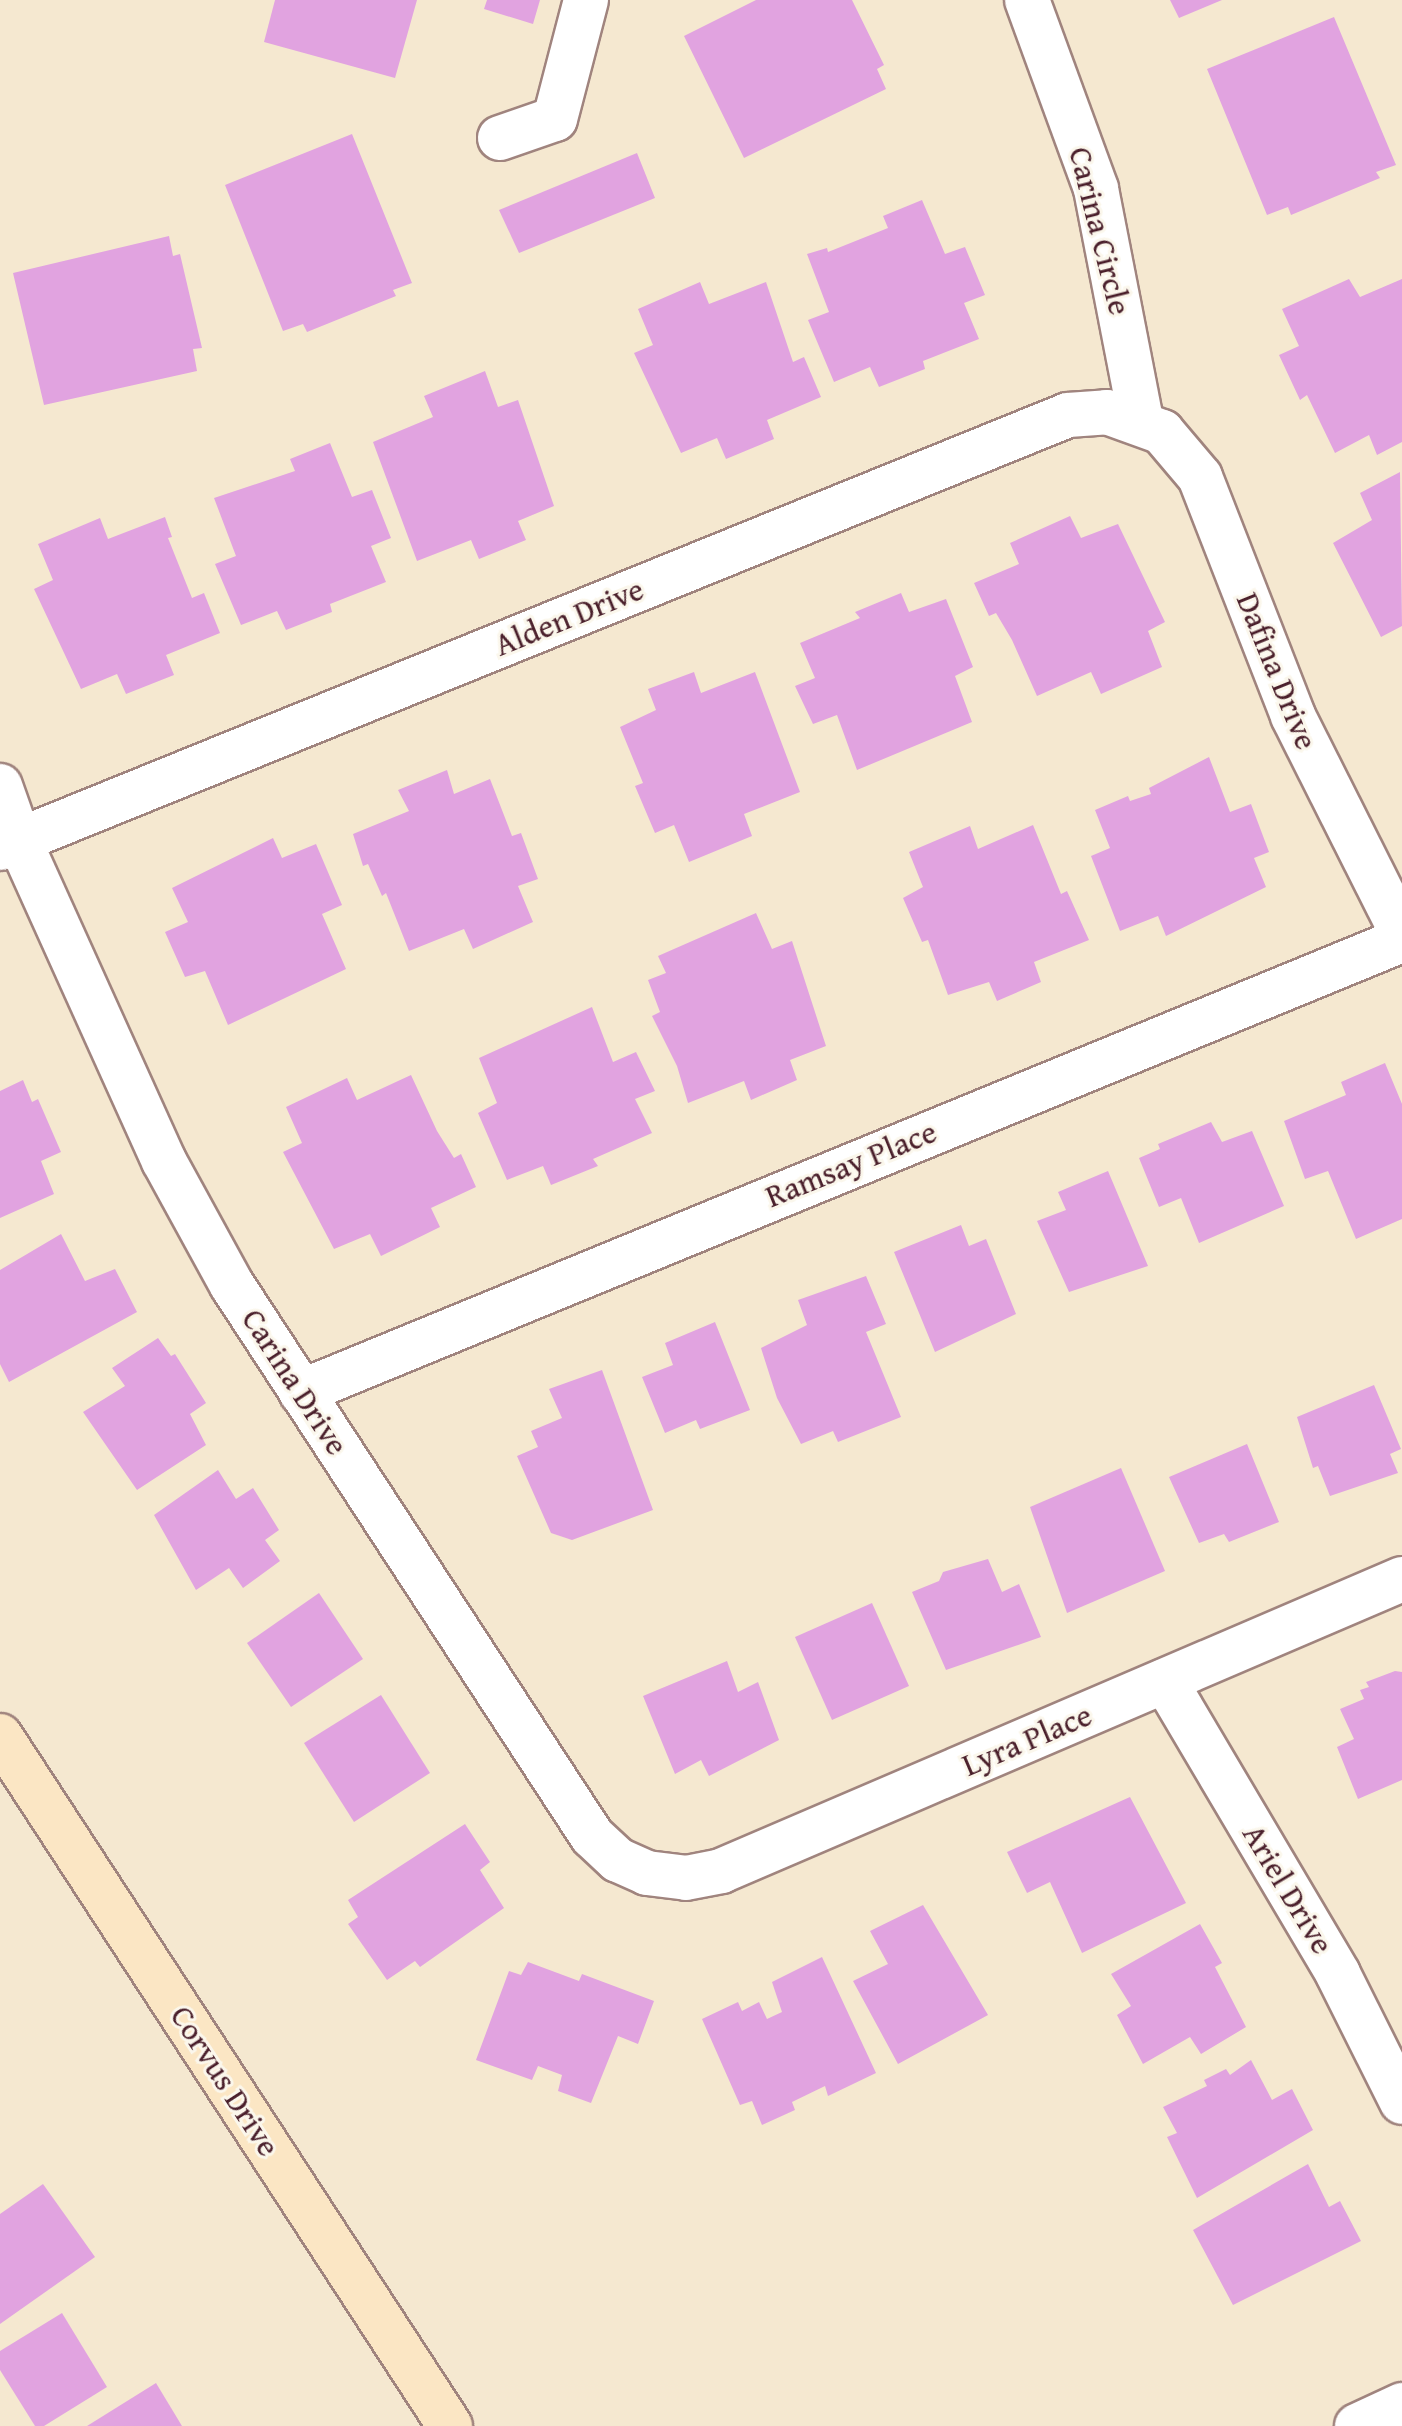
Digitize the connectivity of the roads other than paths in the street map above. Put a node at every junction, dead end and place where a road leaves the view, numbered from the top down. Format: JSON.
{"nodes":[{"id":1,"x":586,"y":0,"type":"edge"},
{"id":2,"x":1027,"y":0,"type":"edge"},
{"id":3,"x":500,"y":138,"type":"dead end"},
{"id":4,"x":1141,"y":420,"type":"junction"},
{"id":5,"x":0,"y":786,"type":"edge"},
{"id":6,"x":9,"y":844,"type":"edge"},
{"id":7,"x":1402,"y":933,"type":"edge"},
{"id":8,"x":1402,"y":940,"type":"edge"},
{"id":9,"x":301,"y":1392,"type":"junction"},
{"id":10,"x":1402,"y":1579,"type":"edge"},
{"id":11,"x":1165,"y":1681,"type":"junction"},
{"id":12,"x":0,"y":1736,"type":"edge"},
{"id":13,"x":647,"y":1873,"type":"joint"},
{"id":14,"x":1402,"y":2102,"type":"edge"},
{"id":15,"x":1402,"y":2405,"type":"edge"},
{"id":16,"x":450,"y":2426,"type":"edge"},
{"id":17,"x":1357,"y":2426,"type":"edge"}],
"edges":[{"from":1,"to":3,"type":"street"},
{"from":2,"to":4,"type":"street","name":"Carina Circle"},
{"from":4,"to":6,"type":"street","name":"Alden Drive"},
{"from":4,"to":7,"type":"street","name":"Dafina Drive"},
{"from":5,"to":6,"type":"street"},
{"from":6,"to":9,"type":"street","name":"Carina Drive"},
{"from":8,"to":9,"type":"street","name":"Ramsay Place"},
{"from":9,"to":13,"type":"street","name":"Carina Drive"},
{"from":10,"to":11,"type":"street","name":"Lyra Place"},
{"from":11,"to":13,"type":"street","name":"Lyra Place"},
{"from":11,"to":14,"type":"street","name":"Ariel Drive"},
{"from":12,"to":16,"type":"street","name":"Corvus Drive"},
{"from":15,"to":17,"type":"street"}]}
